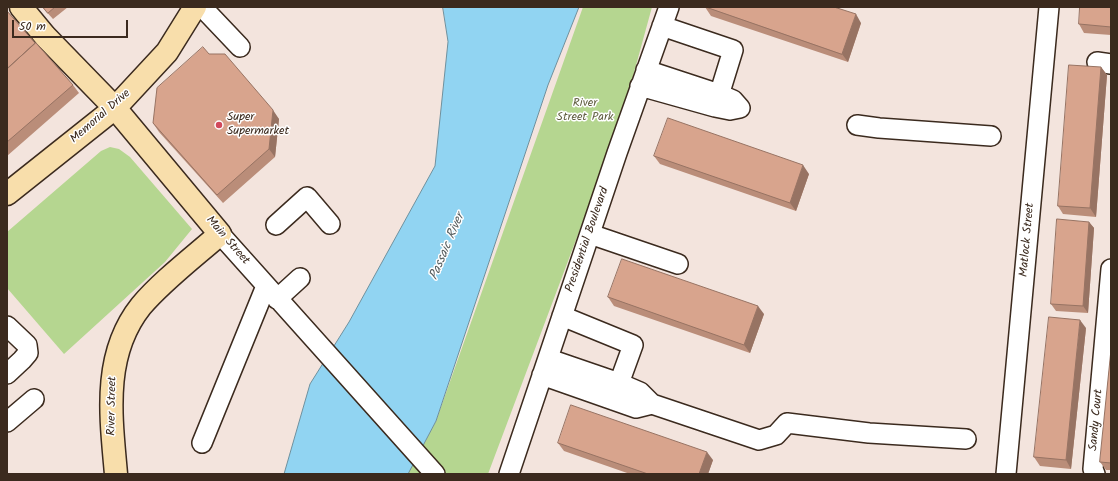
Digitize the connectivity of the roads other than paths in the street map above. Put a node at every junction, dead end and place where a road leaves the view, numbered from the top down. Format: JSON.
{"nodes":[{"id":1,"x":21,"y":7,"type":"edge"},
{"id":2,"x":195,"y":7,"type":"edge"},
{"id":3,"x":202,"y":7,"type":"edge"},
{"id":4,"x":669,"y":7,"type":"edge"},
{"id":5,"x":1049,"y":7,"type":"edge"},
{"id":6,"x":662,"y":26,"type":"junction"},
{"id":7,"x":240,"y":47,"type":"dead end"},
{"id":8,"x":643,"y":78,"type":"junction"},
{"id":9,"x":717,"y":100,"type":"junction"},
{"id":10,"x":115,"y":108,"type":"junction"},
{"id":11,"x":740,"y":108,"type":"dead end"},
{"id":12,"x":857,"y":125,"type":"dead end"},
{"id":13,"x":991,"y":136,"type":"dead end"},
{"id":14,"x":7,"y":194,"type":"edge"},
{"id":15,"x":330,"y":224,"type":"dead end"},
{"id":16,"x":276,"y":225,"type":"dead end"},
{"id":17,"x":220,"y":234,"type":"junction"},
{"id":18,"x":590,"y":234,"type":"junction"},
{"id":19,"x":678,"y":264,"type":"dead end"},
{"id":20,"x":1111,"y":269,"type":"edge"},
{"id":21,"x":300,"y":278,"type":"dead end"},
{"id":22,"x":272,"y":292,"type":"junction"},
{"id":23,"x":562,"y":316,"type":"junction"},
{"id":24,"x":7,"y":326,"type":"edge"},
{"id":25,"x":546,"y":367,"type":"junction"},
{"id":26,"x":7,"y":374,"type":"edge"},
{"id":27,"x":616,"y":392,"type":"junction"},
{"id":28,"x":34,"y":398,"type":"dead end"},
{"id":29,"x":7,"y":422,"type":"edge"},
{"id":30,"x":966,"y":439,"type":"dead end"},
{"id":31,"x":202,"y":442,"type":"dead end"},
{"id":32,"x":116,"y":474,"type":"edge"},
{"id":33,"x":434,"y":474,"type":"edge"},
{"id":34,"x":509,"y":474,"type":"edge"},
{"id":35,"x":1006,"y":474,"type":"edge"},
{"id":36,"x":1095,"y":474,"type":"edge"}],
"edges":[{"from":1,"to":10,"type":"main road","name":"Main Street"},
{"from":2,"to":10,"type":"main road","name":"Memorial Drive"},
{"from":3,"to":7,"type":"street"},
{"from":4,"to":6,"type":"street","name":"Presidential Boulevard"},
{"from":5,"to":35,"type":"street","name":"Matlock Street"},
{"from":6,"to":8,"type":"street","name":"Presidential Boulevard"},
{"from":6,"to":9,"type":"street"},
{"from":8,"to":9,"type":"street"},
{"from":8,"to":18,"type":"street","name":"Presidential Boulevard"},
{"from":9,"to":11,"type":"street"},
{"from":10,"to":14,"type":"main road","name":"Memorial Drive"},
{"from":10,"to":17,"type":"main road","name":"Main Street"},
{"from":12,"to":13,"type":"street"},
{"from":15,"to":16,"type":"street"},
{"from":17,"to":22,"type":"street","name":"Main Street"},
{"from":17,"to":32,"type":"main road","name":"River Street"},
{"from":18,"to":19,"type":"street"},
{"from":18,"to":23,"type":"street","name":"Presidential Boulevard"},
{"from":20,"to":36,"type":"street","name":"Sandy Court"},
{"from":21,"to":22,"type":"street"},
{"from":22,"to":31,"type":"street"},
{"from":22,"to":33,"type":"street","name":"Main Street"},
{"from":23,"to":25,"type":"street","name":"Presidential Boulevard"},
{"from":23,"to":27,"type":"street"},
{"from":24,"to":26,"type":"street"},
{"from":25,"to":27,"type":"street"},
{"from":25,"to":34,"type":"street","name":"Presidential Boulevard"},
{"from":27,"to":30,"type":"street"},
{"from":28,"to":29,"type":"street"}]}
